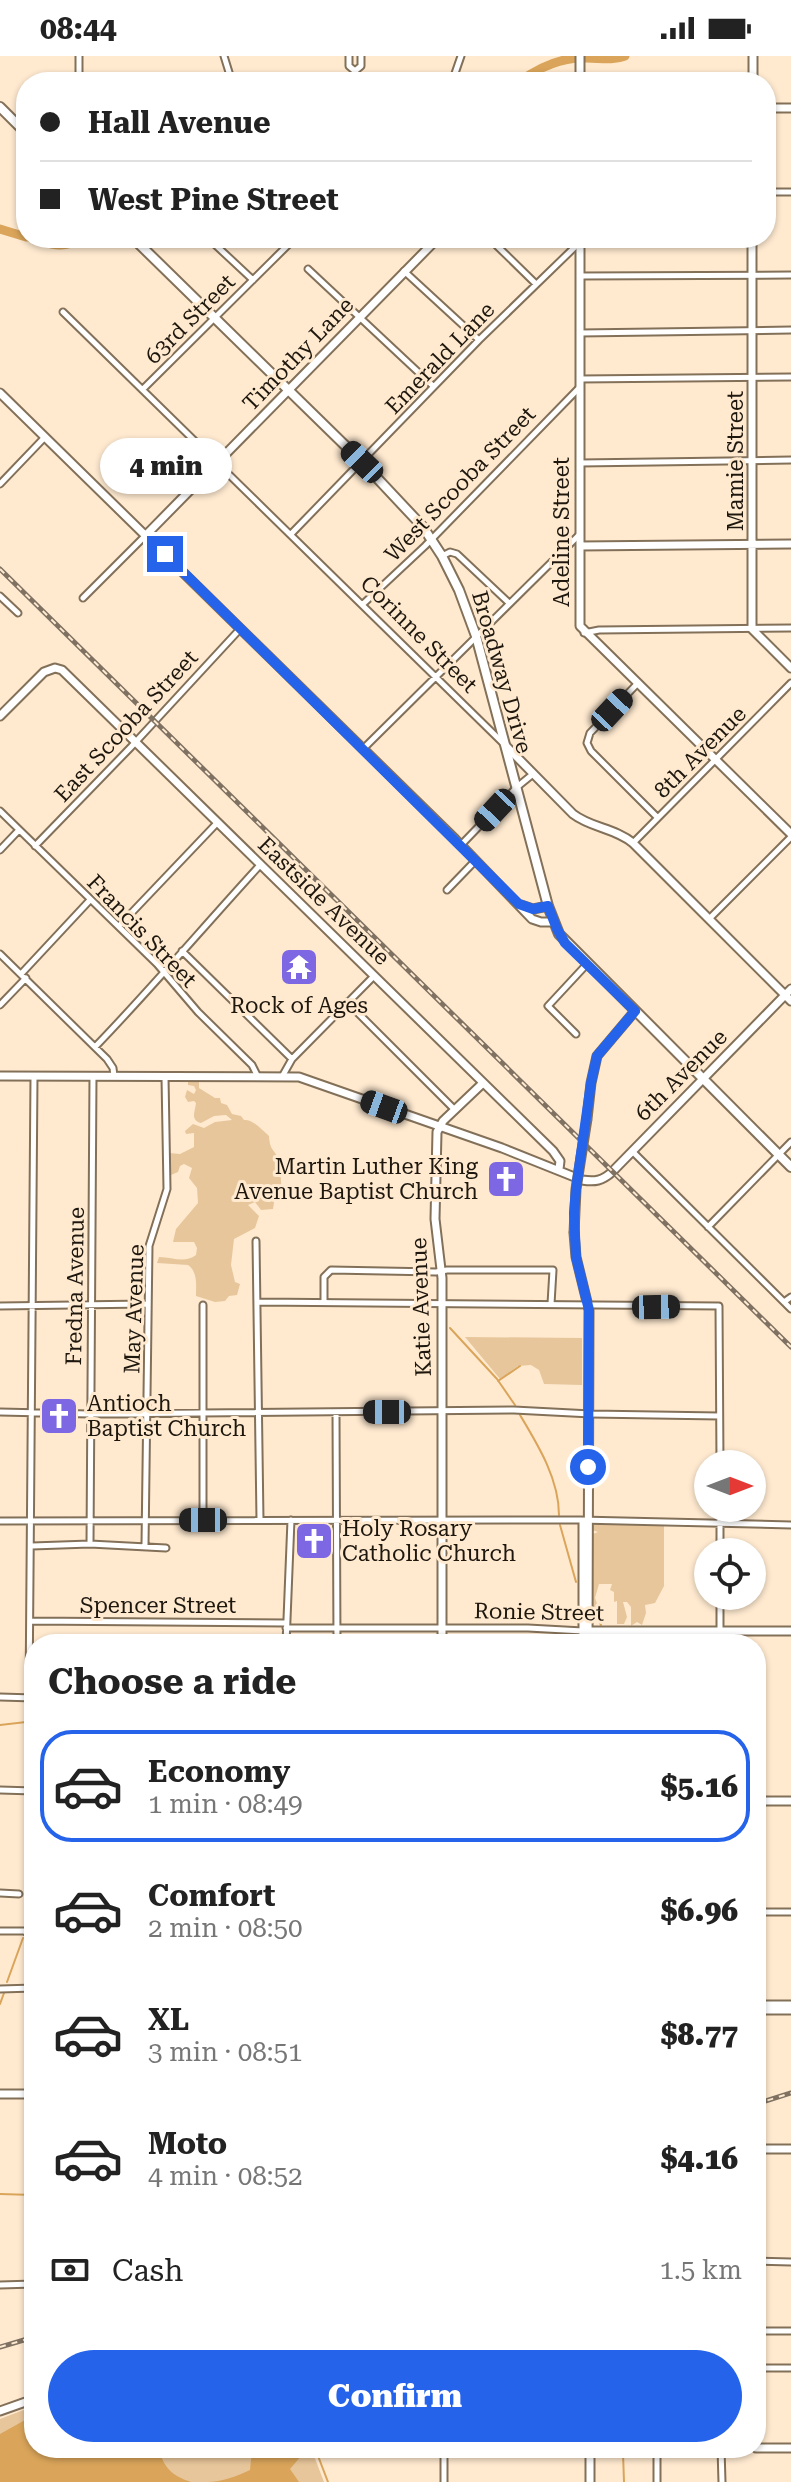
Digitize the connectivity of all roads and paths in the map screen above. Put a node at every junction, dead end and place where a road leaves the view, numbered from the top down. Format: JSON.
{"nodes":[{"id":1,"x":349,"y":56,"type":"edge"},
{"id":2,"x":361,"y":56,"type":"edge"},
{"id":3,"x":0,"y":107,"type":"edge"},
{"id":4,"x":16,"y":123,"type":"edge"},
{"id":5,"x":144,"y":248,"type":"edge"},
{"id":6,"x":219,"y":248,"type":"edge"},
{"id":7,"x":285,"y":248,"type":"edge"},
{"id":8,"x":428,"y":248,"type":"edge"},
{"id":9,"x":499,"y":248,"type":"edge"},
{"id":10,"x":572,"y":248,"type":"edge"},
{"id":11,"x":580,"y":248,"type":"edge"},
{"id":12,"x":752,"y":248,"type":"edge"},
{"id":13,"x":308,"y":269,"type":"dead end"},
{"id":14,"x":404,"y":271,"type":"junction"},
{"id":15,"x":752,"y":275,"type":"junction"},
{"id":16,"x":791,"y":275,"type":"edge"},
{"id":17,"x":580,"y":276,"type":"junction"},
{"id":18,"x":253,"y":280,"type":"junction"},
{"id":19,"x":536,"y":284,"type":"junction"},
{"id":20,"x":63,"y":312,"type":"dead end"},
{"id":21,"x":359,"y":317,"type":"junction"},
{"id":22,"x":215,"y":318,"type":"junction"},
{"id":23,"x":791,"y":330,"type":"edge"},
{"id":24,"x":752,"y":331,"type":"junction"},
{"id":25,"x":579,"y":333,"type":"junction"},
{"id":26,"x":479,"y":340,"type":"junction"},
{"id":27,"x":791,"y":377,"type":"edge"},
{"id":28,"x":753,"y":378,"type":"junction"},
{"id":29,"x":580,"y":383,"type":"junction"},
{"id":30,"x":433,"y":386,"type":"junction"},
{"id":31,"x":143,"y":389,"type":"junction"},
{"id":32,"x":289,"y":390,"type":"junction"},
{"id":33,"x":0,"y":393,"type":"edge"},
{"id":34,"x":45,"y":437,"type":"junction"},
{"id":35,"x":791,"y":460,"type":"edge"},
{"id":36,"x":754,"y":461,"type":"junction"},
{"id":37,"x":217,"y":462,"type":"junction"},
{"id":38,"x":362,"y":462,"type":"junction"},
{"id":39,"x":580,"y":463,"type":"junction"},
{"id":40,"x":0,"y":484,"type":"edge"},
{"id":41,"x":292,"y":533,"type":"junction"},
{"id":42,"x":580,"y":534,"type":"junction"},
{"id":43,"x":146,"y":535,"type":"junction"},
{"id":44,"x":431,"y":539,"type":"junction"},
{"id":45,"x":753,"y":544,"type":"junction"},
{"id":46,"x":791,"y":544,"type":"edge"},
{"id":47,"x":580,"y":546,"type":"junction"},
{"id":48,"x":442,"y":556,"type":"junction"},
{"id":49,"x":0,"y":596,"type":"edge"},
{"id":50,"x":83,"y":598,"type":"dead end"},
{"id":51,"x":508,"y":602,"type":"junction"},
{"id":52,"x":363,"y":604,"type":"junction"},
{"id":53,"x":18,"y":613,"type":"dead end"},
{"id":54,"x":241,"y":628,"type":"junction"},
{"id":55,"x":791,"y":628,"type":"edge"},
{"id":56,"x":752,"y":629,"type":"junction"},
{"id":57,"x":584,"y":633,"type":"junction"},
{"id":58,"x":476,"y":636,"type":"junction"},
{"id":59,"x":791,"y":668,"type":"edge"},
{"id":60,"x":436,"y":676,"type":"junction"},
{"id":61,"x":791,"y":683,"type":"edge"},
{"id":62,"x":637,"y":684,"type":"junction"},
{"id":63,"x":0,"y":716,"type":"edge"},
{"id":64,"x":135,"y":742,"type":"junction"},
{"id":65,"x":505,"y":745,"type":"junction"},
{"id":66,"x":363,"y":749,"type":"junction"},
{"id":67,"x":715,"y":760,"type":"junction"},
{"id":68,"x":533,"y":774,"type":"junction"},
{"id":69,"x":517,"y":787,"type":"junction"},
{"id":70,"x":0,"y":811,"type":"edge"},
{"id":71,"x":657,"y":817,"type":"junction"},
{"id":72,"x":218,"y":822,"type":"junction"},
{"id":73,"x":19,"y":830,"type":"junction"},
{"id":74,"x":791,"y":835,"type":"edge"},
{"id":75,"x":633,"y":843,"type":"junction"},
{"id":76,"x":461,"y":845,"type":"junction"},
{"id":77,"x":35,"y":846,"type":"junction"},
{"id":78,"x":0,"y":850,"type":"edge"},
{"id":79,"x":476,"y":860,"type":"junction"},
{"id":80,"x":261,"y":864,"type":"junction"},
{"id":81,"x":447,"y":890,"type":"dead end"},
{"id":82,"x":90,"y":900,"type":"junction"},
{"id":83,"x":519,"y":904,"type":"junction"},
{"id":84,"x":548,"y":906,"type":"junction"},
{"id":85,"x":709,"y":919,"type":"junction"},
{"id":86,"x":554,"y":922,"type":"junction"},
{"id":87,"x":119,"y":926,"type":"junction"},
{"id":88,"x":182,"y":951,"type":"junction"},
{"id":89,"x":0,"y":954,"type":"edge"},
{"id":90,"x":587,"y":964,"type":"junction"},
{"id":91,"x":165,"y":973,"type":"junction"},
{"id":92,"x":375,"y":975,"type":"junction"},
{"id":93,"x":23,"y":976,"type":"junction"},
{"id":94,"x":789,"y":995,"type":"edge"},
{"id":95,"x":347,"y":1002,"type":"junction"},
{"id":96,"x":0,"y":1005,"type":"edge"},
{"id":97,"x":635,"y":1011,"type":"junction"},
{"id":98,"x":576,"y":1034,"type":"dead end"},
{"id":99,"x":95,"y":1047,"type":"junction"},
{"id":100,"x":292,"y":1059,"type":"junction"},
{"id":101,"x":257,"y":1075,"type":"junction"},
{"id":102,"x":283,"y":1075,"type":"junction"},
{"id":103,"x":0,"y":1076,"type":"edge"},
{"id":104,"x":93,"y":1076,"type":"junction"},
{"id":105,"x":114,"y":1076,"type":"junction"},
{"id":106,"x":34,"y":1077,"type":"junction"},
{"id":107,"x":165,"y":1077,"type":"junction"},
{"id":108,"x":704,"y":1078,"type":"junction"},
{"id":109,"x":483,"y":1083,"type":"junction"},
{"id":110,"x":455,"y":1110,"type":"junction"},
{"id":111,"x":439,"y":1126,"type":"junction"},
{"id":112,"x":791,"y":1142,"type":"edge"},
{"id":113,"x":632,"y":1151,"type":"junction"},
{"id":114,"x":778,"y":1155,"type":"junction"},
{"id":115,"x":558,"y":1156,"type":"junction"},
{"id":116,"x":791,"y":1167,"type":"edge"},
{"id":117,"x":559,"y":1169,"type":"junction"},
{"id":118,"x":575,"y":1177,"type":"junction"},
{"id":119,"x":708,"y":1227,"type":"junction"},
{"id":120,"x":256,"y":1241,"type":"dead end"},
{"id":121,"x":442,"y":1271,"type":"junction"},
{"id":122,"x":791,"y":1297,"type":"edge"},
{"id":123,"x":258,"y":1302,"type":"junction"},
{"id":124,"x":324,"y":1302,"type":"junction"},
{"id":125,"x":784,"y":1302,"type":"junction"},
{"id":126,"x":90,"y":1304,"type":"junction"},
{"id":127,"x":147,"y":1304,"type":"junction"},
{"id":128,"x":442,"y":1304,"type":"junction"},
{"id":129,"x":551,"y":1304,"type":"junction"},
{"id":130,"x":33,"y":1305,"type":"junction"},
{"id":131,"x":203,"y":1305,"type":"dead end"},
{"id":132,"x":587,"y":1305,"type":"junction"},
{"id":133,"x":0,"y":1306,"type":"edge"},
{"id":134,"x":791,"y":1309,"type":"edge"},
{"id":135,"x":442,"y":1411,"type":"junction"},
{"id":136,"x":0,"y":1412,"type":"edge"},
{"id":137,"x":202,"y":1412,"type":"junction"},
{"id":138,"x":259,"y":1412,"type":"junction"},
{"id":139,"x":336,"y":1412,"type":"junction"},
{"id":140,"x":32,"y":1413,"type":"junction"},
{"id":141,"x":586,"y":1413,"type":"junction"},
{"id":142,"x":89,"y":1414,"type":"junction"},
{"id":143,"x":146,"y":1414,"type":"junction"},
{"id":144,"x":719,"y":1416,"type":"junction"},
{"id":145,"x":720,"y":1450,"type":"edge"},
{"id":146,"x":90,"y":1520,"type":"junction"},
{"id":147,"x":203,"y":1520,"type":"junction"},
{"id":148,"x":260,"y":1520,"type":"junction"},
{"id":149,"x":291,"y":1520,"type":"junction"},
{"id":150,"x":442,"y":1520,"type":"junction"},
{"id":151,"x":586,"y":1520,"type":"junction"},
{"id":152,"x":0,"y":1521,"type":"edge"},
{"id":153,"x":30,"y":1521,"type":"junction"},
{"id":154,"x":145,"y":1521,"type":"junction"},
{"id":155,"x":336,"y":1521,"type":"junction"},
{"id":156,"x":720,"y":1524,"type":"junction"},
{"id":157,"x":791,"y":1525,"type":"edge"},
{"id":158,"x":720,"y":1538,"type":"edge"},
{"id":159,"x":90,"y":1544,"type":"junction"},
{"id":160,"x":145,"y":1545,"type":"junction"},
{"id":161,"x":32,"y":1546,"type":"junction"},
{"id":162,"x":166,"y":1548,"type":"dead end"},
{"id":163,"x":720,"y":1610,"type":"edge"},
{"id":164,"x":30,"y":1621,"type":"junction"},
{"id":165,"x":286,"y":1625,"type":"junction"},
{"id":166,"x":336,"y":1629,"type":"junction"},
{"id":167,"x":442,"y":1629,"type":"junction"},
{"id":168,"x":585,"y":1631,"type":"junction"},
{"id":169,"x":720,"y":1631,"type":"junction"},
{"id":170,"x":791,"y":1631,"type":"edge"},
{"id":171,"x":30,"y":1634,"type":"edge"},
{"id":172,"x":286,"y":1634,"type":"edge"},
{"id":173,"x":336,"y":1634,"type":"edge"},
{"id":174,"x":442,"y":1634,"type":"edge"},
{"id":175,"x":0,"y":1697,"type":"edge"},
{"id":176,"x":24,"y":1698,"type":"edge"},
{"id":177,"x":0,"y":1790,"type":"edge"},
{"id":178,"x":24,"y":1791,"type":"edge"},
{"id":179,"x":766,"y":1801,"type":"edge"},
{"id":180,"x":791,"y":1801,"type":"edge"},
{"id":181,"x":0,"y":1893,"type":"edge"},
{"id":182,"x":19,"y":1894,"type":"dead end"},
{"id":183,"x":766,"y":1912,"type":"edge"},
{"id":184,"x":791,"y":1912,"type":"edge"},
{"id":185,"x":0,"y":1931,"type":"edge"},
{"id":186,"x":24,"y":1931,"type":"edge"},
{"id":187,"x":24,"y":1988,"type":"edge"},
{"id":188,"x":0,"y":1989,"type":"edge"},
{"id":189,"x":791,"y":2007,"type":"edge"},
{"id":190,"x":766,"y":2008,"type":"edge"},
{"id":191,"x":0,"y":2094,"type":"edge"},
{"id":192,"x":24,"y":2094,"type":"edge"},
{"id":193,"x":766,"y":2149,"type":"edge"},
{"id":194,"x":791,"y":2149,"type":"edge"},
{"id":195,"x":766,"y":2261,"type":"edge"},
{"id":196,"x":791,"y":2262,"type":"edge"},
{"id":197,"x":24,"y":2284,"type":"edge"},
{"id":198,"x":0,"y":2285,"type":"edge"},
{"id":199,"x":766,"y":2331,"type":"edge"},
{"id":200,"x":791,"y":2331,"type":"edge"},
{"id":201,"x":766,"y":2368,"type":"edge"},
{"id":202,"x":791,"y":2368,"type":"edge"},
{"id":203,"x":24,"y":2403,"type":"edge"},
{"id":204,"x":0,"y":2411,"type":"edge"},
{"id":205,"x":766,"y":2448,"type":"edge"},
{"id":206,"x":791,"y":2448,"type":"edge"},
{"id":207,"x":444,"y":2458,"type":"edge"},
{"id":208,"x":590,"y":2458,"type":"edge"},
{"id":209,"x":656,"y":2458,"type":"edge"},
{"id":210,"x":721,"y":2458,"type":"edge"},
{"id":211,"x":444,"y":2482,"type":"edge"},
{"id":212,"x":590,"y":2482,"type":"edge"},
{"id":213,"x":657,"y":2482,"type":"edge"},
{"id":214,"x":722,"y":2482,"type":"edge"}],
"edges":[{"from":1,"to":2,"type":"street"},
{"from":3,"to":4,"type":"main road"},
{"from":5,"to":22,"type":"main road","name":"Broadway Drive"},
{"from":6,"to":18,"type":"street"},
{"from":7,"to":18,"type":"street","name":"63rd Street"},
{"from":8,"to":14,"type":"street","name":"Timothy Lane"},
{"from":9,"to":19,"type":"street"},
{"from":10,"to":19,"type":"street","name":"Emerald Lane"},
{"from":11,"to":17,"type":"street","name":"Adeline Street"},
{"from":12,"to":15,"type":"street","name":"Mamie Street"},
{"from":13,"to":21,"type":"street"},
{"from":14,"to":21,"type":"street","name":"Timothy Lane"},
{"from":14,"to":26,"type":"street"},
{"from":15,"to":16,"type":"street"},
{"from":15,"to":17,"type":"street"},
{"from":15,"to":24,"type":"street","name":"Mamie Street"},
{"from":17,"to":25,"type":"street","name":"Adeline Street"},
{"from":18,"to":22,"type":"street","name":"63rd Street"},
{"from":19,"to":26,"type":"street","name":"Emerald Lane"},
{"from":20,"to":31,"type":"street","name":"Corinne Street"},
{"from":21,"to":30,"type":"street"},
{"from":21,"to":32,"type":"street","name":"Timothy Lane"},
{"from":22,"to":31,"type":"street","name":"63rd Street"},
{"from":22,"to":32,"type":"main road","name":"Broadway Drive"},
{"from":23,"to":24,"type":"street"},
{"from":24,"to":25,"type":"street"},
{"from":24,"to":28,"type":"street","name":"Mamie Street"},
{"from":25,"to":29,"type":"street","name":"Adeline Street"},
{"from":26,"to":30,"type":"street","name":"Emerald Lane"},
{"from":27,"to":28,"type":"street"},
{"from":28,"to":29,"type":"street"},
{"from":28,"to":36,"type":"street","name":"Mamie Street"},
{"from":29,"to":39,"type":"street","name":"Adeline Street"},
{"from":29,"to":44,"type":"street","name":"West Scooba Street"},
{"from":30,"to":38,"type":"street","name":"Emerald Lane"},
{"from":31,"to":37,"type":"street","name":"Corinne Street"},
{"from":32,"to":37,"type":"street","name":"Timothy Lane"},
{"from":32,"to":38,"type":"main road","name":"Broadway Drive"},
{"from":33,"to":34,"type":"street"},
{"from":34,"to":40,"type":"street"},
{"from":34,"to":43,"type":"street"},
{"from":35,"to":36,"type":"street"},
{"from":36,"to":39,"type":"street"},
{"from":36,"to":45,"type":"street","name":"Mamie Street"},
{"from":37,"to":41,"type":"street","name":"Corinne Street"},
{"from":37,"to":43,"type":"street","name":"Timothy Lane"},
{"from":38,"to":41,"type":"street","name":"Emerald Lane"},
{"from":38,"to":44,"type":"main road","name":"Broadway Drive"},
{"from":39,"to":42,"type":"street","name":"Adeline Street"},
{"from":41,"to":52,"type":"street","name":"Corinne Street"},
{"from":42,"to":47,"type":"street","name":"Adeline Street"},
{"from":42,"to":51,"type":"street"},
{"from":43,"to":50,"type":"street","name":"Timothy Lane"},
{"from":43,"to":54,"type":"street"},
{"from":44,"to":48,"type":"main road","name":"Broadway Drive"},
{"from":44,"to":52,"type":"street","name":"West Scooba Street"},
{"from":45,"to":46,"type":"street"},
{"from":45,"to":47,"type":"street"},
{"from":45,"to":56,"type":"street","name":"Mamie Street"},
{"from":47,"to":57,"type":"street","name":"Adeline Street"},
{"from":48,"to":51,"type":"street"},
{"from":48,"to":58,"type":"main road","name":"Broadway Drive"},
{"from":49,"to":53,"type":"street"},
{"from":51,"to":58,"type":"street"},
{"from":52,"to":60,"type":"street","name":"Corinne Street"},
{"from":54,"to":64,"type":"street","name":"East Scooba Street"},
{"from":54,"to":66,"type":"street"},
{"from":55,"to":56,"type":"street"},
{"from":56,"to":57,"type":"street"},
{"from":56,"to":59,"type":"street"},
{"from":57,"to":62,"type":"street","name":"Adeline Street"},
{"from":58,"to":60,"type":"street"},
{"from":58,"to":65,"type":"main road","name":"Broadway Drive"},
{"from":60,"to":65,"type":"street","name":"Corinne Street"},
{"from":60,"to":66,"type":"street"},
{"from":61,"to":67,"type":"street","name":"8th Avenue"},
{"from":62,"to":67,"type":"street","name":"Adeline Street"},
{"from":62,"to":71,"type":"street"},
{"from":63,"to":64,"type":"street","name":"Eastside Avenue"},
{"from":64,"to":72,"type":"street","name":"Eastside Avenue"},
{"from":64,"to":77,"type":"street","name":"East Scooba Street"},
{"from":65,"to":68,"type":"street","name":"Corinne Street"},
{"from":65,"to":69,"type":"main road","name":"Broadway Drive"},
{"from":66,"to":76,"type":"street"},
{"from":67,"to":71,"type":"street","name":"8th Avenue"},
{"from":67,"to":74,"type":"street","name":"Adeline Street"},
{"from":68,"to":69,"type":"street"},
{"from":68,"to":75,"type":"street","name":"Corinne Street"},
{"from":69,"to":76,"type":"street"},
{"from":69,"to":84,"type":"main road","name":"Broadway Drive"},
{"from":70,"to":73,"type":"street","name":"Francis Street"},
{"from":71,"to":75,"type":"street","name":"8th Avenue"},
{"from":72,"to":80,"type":"street","name":"Eastside Avenue"},
{"from":72,"to":87,"type":"street"},
{"from":73,"to":77,"type":"street","name":"Francis Street"},
{"from":73,"to":78,"type":"street"},
{"from":74,"to":85,"type":"street"},
{"from":75,"to":85,"type":"street","name":"Corinne Street"},
{"from":76,"to":79,"type":"street"},
{"from":77,"to":82,"type":"street","name":"Francis Street"},
{"from":79,"to":81,"type":"street"},
{"from":79,"to":83,"type":"street"},
{"from":80,"to":88,"type":"street"},
{"from":80,"to":92,"type":"street","name":"Eastside Avenue"},
{"from":82,"to":87,"type":"street","name":"Francis Street"},
{"from":82,"to":93,"type":"street"},
{"from":83,"to":84,"type":"street"},
{"from":83,"to":86,"type":"street"},
{"from":84,"to":86,"type":"main road","name":"Broadway Drive"},
{"from":85,"to":94,"type":"street","name":"Corinne Street"},
{"from":86,"to":90,"type":"main road","name":"Broadway Drive"},
{"from":87,"to":91,"type":"street","name":"Francis Street"},
{"from":88,"to":91,"type":"street"},
{"from":88,"to":100,"type":"street"},
{"from":89,"to":93,"type":"street"},
{"from":90,"to":97,"type":"main road","name":"Broadway Drive"},
{"from":90,"to":98,"type":"street"},
{"from":91,"to":99,"type":"street"},
{"from":91,"to":101,"type":"street","name":"Francis Street"},
{"from":92,"to":95,"type":"street"},
{"from":92,"to":109,"type":"street","name":"Eastside Avenue"},
{"from":93,"to":96,"type":"street"},
{"from":93,"to":99,"type":"street"},
{"from":94,"to":108,"type":"street","name":"6th Avenue"},
{"from":95,"to":100,"type":"street"},
{"from":95,"to":110,"type":"street"},
{"from":97,"to":108,"type":"main road","name":"Broadway Drive"},
{"from":97,"to":132,"type":"street","bridge":true},
{"from":99,"to":105,"type":"street"},
{"from":100,"to":102,"type":"street"},
{"from":101,"to":102,"type":"street"},
{"from":101,"to":107,"type":"street"},
{"from":102,"to":111,"type":"street"},
{"from":103,"to":106,"type":"street"},
{"from":104,"to":105,"type":"street"},
{"from":104,"to":106,"type":"street"},
{"from":104,"to":126,"type":"street","name":"Fredna Avenue"},
{"from":105,"to":107,"type":"street"},
{"from":106,"to":130,"type":"street"},
{"from":107,"to":127,"type":"street","name":"May Avenue"},
{"from":108,"to":113,"type":"street","name":"6th Avenue"},
{"from":108,"to":114,"type":"main road","name":"Broadway Drive"},
{"from":109,"to":110,"type":"street"},
{"from":109,"to":115,"type":"street","name":"Eastside Avenue"},
{"from":110,"to":111,"type":"street"},
{"from":111,"to":117,"type":"street"},
{"from":111,"to":121,"type":"street","name":"Katie Avenue"},
{"from":112,"to":114,"type":"street"},
{"from":113,"to":118,"type":"street","name":"6th Avenue"},
{"from":113,"to":119,"type":"street"},
{"from":114,"to":116,"type":"main road","name":"Broadway Drive"},
{"from":114,"to":119,"type":"street"},
{"from":115,"to":117,"type":"street"},
{"from":115,"to":118,"type":"street","name":"Eastside Avenue"},
{"from":117,"to":118,"type":"street"},
{"from":119,"to":125,"type":"street"},
{"from":120,"to":123,"type":"street"},
{"from":121,"to":124,"type":"street"},
{"from":121,"to":128,"type":"street","name":"Katie Avenue"},
{"from":121,"to":129,"type":"street"},
{"from":122,"to":125,"type":"street"},
{"from":123,"to":124,"type":"street"},
{"from":123,"to":138,"type":"street"},
{"from":124,"to":128,"type":"street"},
{"from":125,"to":134,"type":"street"},
{"from":126,"to":127,"type":"street"},
{"from":126,"to":130,"type":"street"},
{"from":126,"to":142,"type":"street","name":"Fredna Avenue"},
{"from":127,"to":143,"type":"street","name":"May Avenue"},
{"from":128,"to":129,"type":"street"},
{"from":128,"to":135,"type":"street","name":"Katie Avenue"},
{"from":129,"to":132,"type":"street"},
{"from":130,"to":133,"type":"street"},
{"from":130,"to":140,"type":"street"},
{"from":131,"to":137,"type":"street"},
{"from":132,"to":141,"type":"street"},
{"from":132,"to":144,"type":"street"},
{"from":135,"to":139,"type":"street"},
{"from":135,"to":141,"type":"street"},
{"from":135,"to":150,"type":"street","name":"Katie Avenue"},
{"from":136,"to":140,"type":"street"},
{"from":137,"to":138,"type":"street"},
{"from":137,"to":143,"type":"street"},
{"from":137,"to":147,"type":"street"},
{"from":138,"to":139,"type":"street"},
{"from":138,"to":148,"type":"street"},
{"from":139,"to":155,"type":"street"},
{"from":140,"to":142,"type":"street"},
{"from":140,"to":153,"type":"street"},
{"from":141,"to":144,"type":"street"},
{"from":141,"to":151,"type":"street"},
{"from":142,"to":143,"type":"street"},
{"from":142,"to":146,"type":"street","name":"Fredna Avenue"},
{"from":143,"to":154,"type":"street","name":"May Avenue"},
{"from":144,"to":145,"type":"street"},
{"from":146,"to":153,"type":"street"},
{"from":146,"to":154,"type":"street"},
{"from":146,"to":159,"type":"street","name":"Fredna Avenue"},
{"from":147,"to":148,"type":"street"},
{"from":147,"to":154,"type":"street"},
{"from":148,"to":149,"type":"street"},
{"from":149,"to":155,"type":"street"},
{"from":149,"to":165,"type":"street"},
{"from":150,"to":151,"type":"street"},
{"from":150,"to":155,"type":"street"},
{"from":150,"to":167,"type":"street","name":"Katie Avenue"},
{"from":151,"to":156,"type":"street"},
{"from":151,"to":168,"type":"street"},
{"from":152,"to":153,"type":"street"},
{"from":153,"to":161,"type":"street"},
{"from":154,"to":160,"type":"street","name":"May Avenue"},
{"from":155,"to":166,"type":"street"},
{"from":156,"to":157,"type":"street"},
{"from":156,"to":158,"type":"street"},
{"from":159,"to":160,"type":"street"},
{"from":159,"to":161,"type":"street"},
{"from":160,"to":162,"type":"street"},
{"from":161,"to":164,"type":"street"},
{"from":163,"to":169,"type":"street"},
{"from":164,"to":165,"type":"street","name":"Spencer Street"},
{"from":164,"to":171,"type":"street"},
{"from":165,"to":166,"type":"street","name":"Ronie Street"},
{"from":165,"to":172,"type":"street"},
{"from":166,"to":167,"type":"street","name":"Ronie Street"},
{"from":166,"to":173,"type":"street"},
{"from":167,"to":168,"type":"street","name":"Ronie Street"},
{"from":167,"to":174,"type":"street","name":"Katie Avenue"},
{"from":168,"to":169,"type":"street","name":"Ronie Street"},
{"from":169,"to":170,"type":"street","name":"Ronie Street"},
{"from":175,"to":176,"type":"street"},
{"from":177,"to":178,"type":"street"},
{"from":179,"to":180,"type":"street"},
{"from":181,"to":182,"type":"street"},
{"from":183,"to":184,"type":"street"},
{"from":185,"to":186,"type":"street"},
{"from":187,"to":188,"type":"street"},
{"from":189,"to":190,"type":"street"},
{"from":191,"to":192,"type":"street"},
{"from":193,"to":194,"type":"street"},
{"from":195,"to":196,"type":"street"},
{"from":197,"to":198,"type":"street"},
{"from":199,"to":200,"type":"street"},
{"from":201,"to":202,"type":"street"},
{"from":203,"to":204,"type":"street"},
{"from":205,"to":206,"type":"street"},
{"from":207,"to":211,"type":"street"},
{"from":208,"to":212,"type":"street"},
{"from":209,"to":213,"type":"street"},
{"from":210,"to":214,"type":"street"}]}
